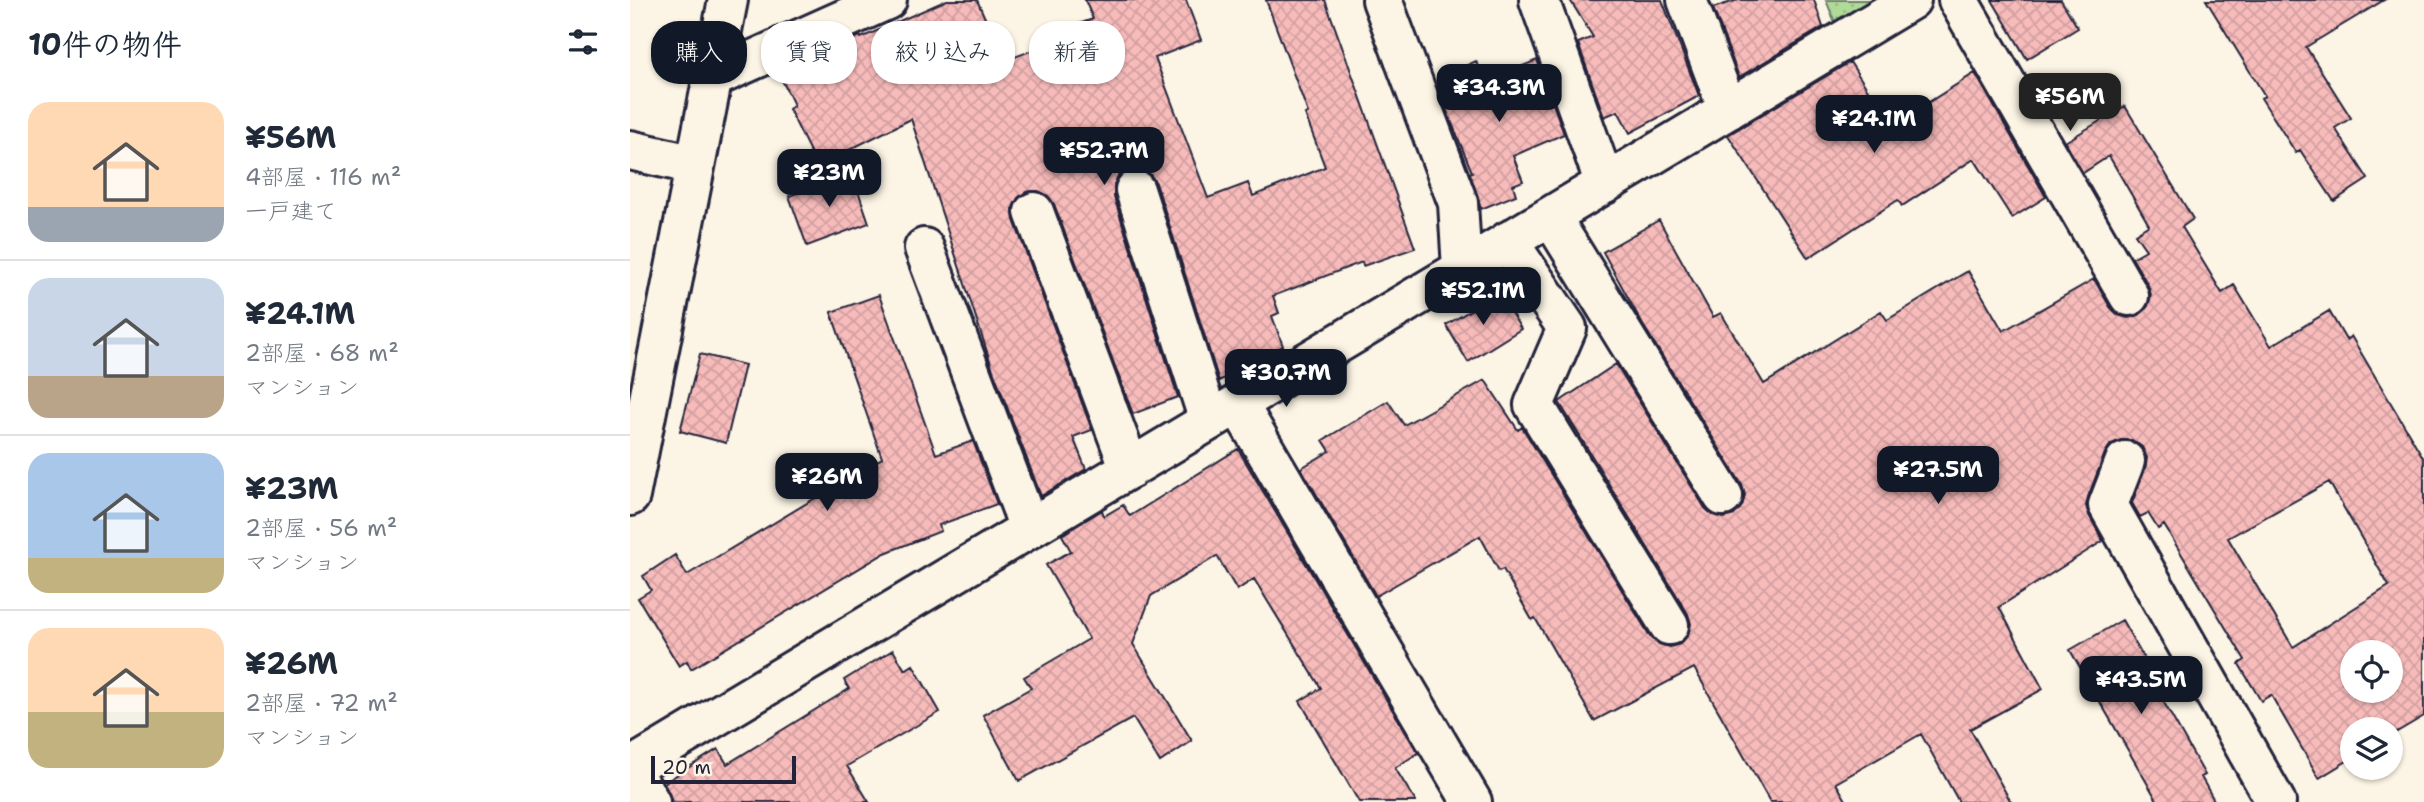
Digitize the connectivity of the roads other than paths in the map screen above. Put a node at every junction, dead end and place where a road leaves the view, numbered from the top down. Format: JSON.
{"nodes":[{"id":1,"x":728,"y":0,"type":"edge"},
{"id":2,"x":887,"y":0,"type":"edge"},
{"id":3,"x":1382,"y":0,"type":"edge"},
{"id":4,"x":1539,"y":0,"type":"edge"},
{"id":5,"x":1687,"y":0,"type":"edge"},
{"id":6,"x":1911,"y":0,"type":"edge"},
{"id":7,"x":1958,"y":0,"type":"edge"},
{"id":8,"x":724,"y":21,"type":"edge"},
{"id":9,"x":747,"y":63,"type":"edge"},
{"id":10,"x":712,"y":84,"type":"edge"},
{"id":11,"x":1728,"y":110,"type":"junction"},
{"id":12,"x":630,"y":150,"type":"edge"},
{"id":13,"x":695,"y":165,"type":"junction"},
{"id":14,"x":1605,"y":184,"type":"junction"},
{"id":15,"x":1135,"y":190,"type":"dead end"},
{"id":16,"x":1034,"y":212,"type":"dead end"},
{"id":17,"x":1550,"y":216,"type":"junction"},
{"id":18,"x":1508,"y":241,"type":"junction"},
{"id":19,"x":924,"y":248,"type":"dead end"},
{"id":20,"x":1462,"y":269,"type":"junction"},
{"id":21,"x":2129,"y":296,"type":"dead end"},
{"id":22,"x":642,"y":378,"type":"edge"},
{"id":23,"x":1223,"y":412,"type":"junction"},
{"id":24,"x":2125,"y":461,"type":"dead end"},
{"id":25,"x":1130,"y":469,"type":"junction"},
{"id":26,"x":630,"y":496,"type":"edge"},
{"id":27,"x":1723,"y":496,"type":"dead end"},
{"id":28,"x":1029,"y":528,"type":"junction"},
{"id":29,"x":1669,"y":625,"type":"dead end"},
{"id":30,"x":630,"y":768,"type":"edge"},
{"id":31,"x":650,"y":802,"type":"edge"},
{"id":32,"x":1472,"y":802,"type":"edge"},
{"id":33,"x":2276,"y":802,"type":"edge"}],
"edges":[{"from":1,"to":8,"type":"street"},
{"from":2,"to":9,"type":"street"},
{"from":3,"to":20,"type":"street"},
{"from":4,"to":14,"type":"street"},
{"from":5,"to":11,"type":"street"},
{"from":6,"to":11,"type":"street"},
{"from":7,"to":21,"type":"street"},
{"from":10,"to":13,"type":"street"},
{"from":11,"to":14,"type":"street"},
{"from":12,"to":13,"type":"street"},
{"from":13,"to":22,"type":"street"},
{"from":14,"to":17,"type":"street"},
{"from":15,"to":23,"type":"street"},
{"from":16,"to":25,"type":"street"},
{"from":17,"to":18,"type":"street"},
{"from":17,"to":27,"type":"street"},
{"from":18,"to":20,"type":"street"},
{"from":18,"to":29,"type":"street"},
{"from":19,"to":28,"type":"street"},
{"from":20,"to":23,"type":"street"},
{"from":22,"to":26,"type":"street"},
{"from":23,"to":25,"type":"street"},
{"from":23,"to":32,"type":"street"},
{"from":24,"to":33,"type":"street"},
{"from":25,"to":28,"type":"street"},
{"from":28,"to":30,"type":"street"},
{"from":30,"to":31,"type":"street"}]}
